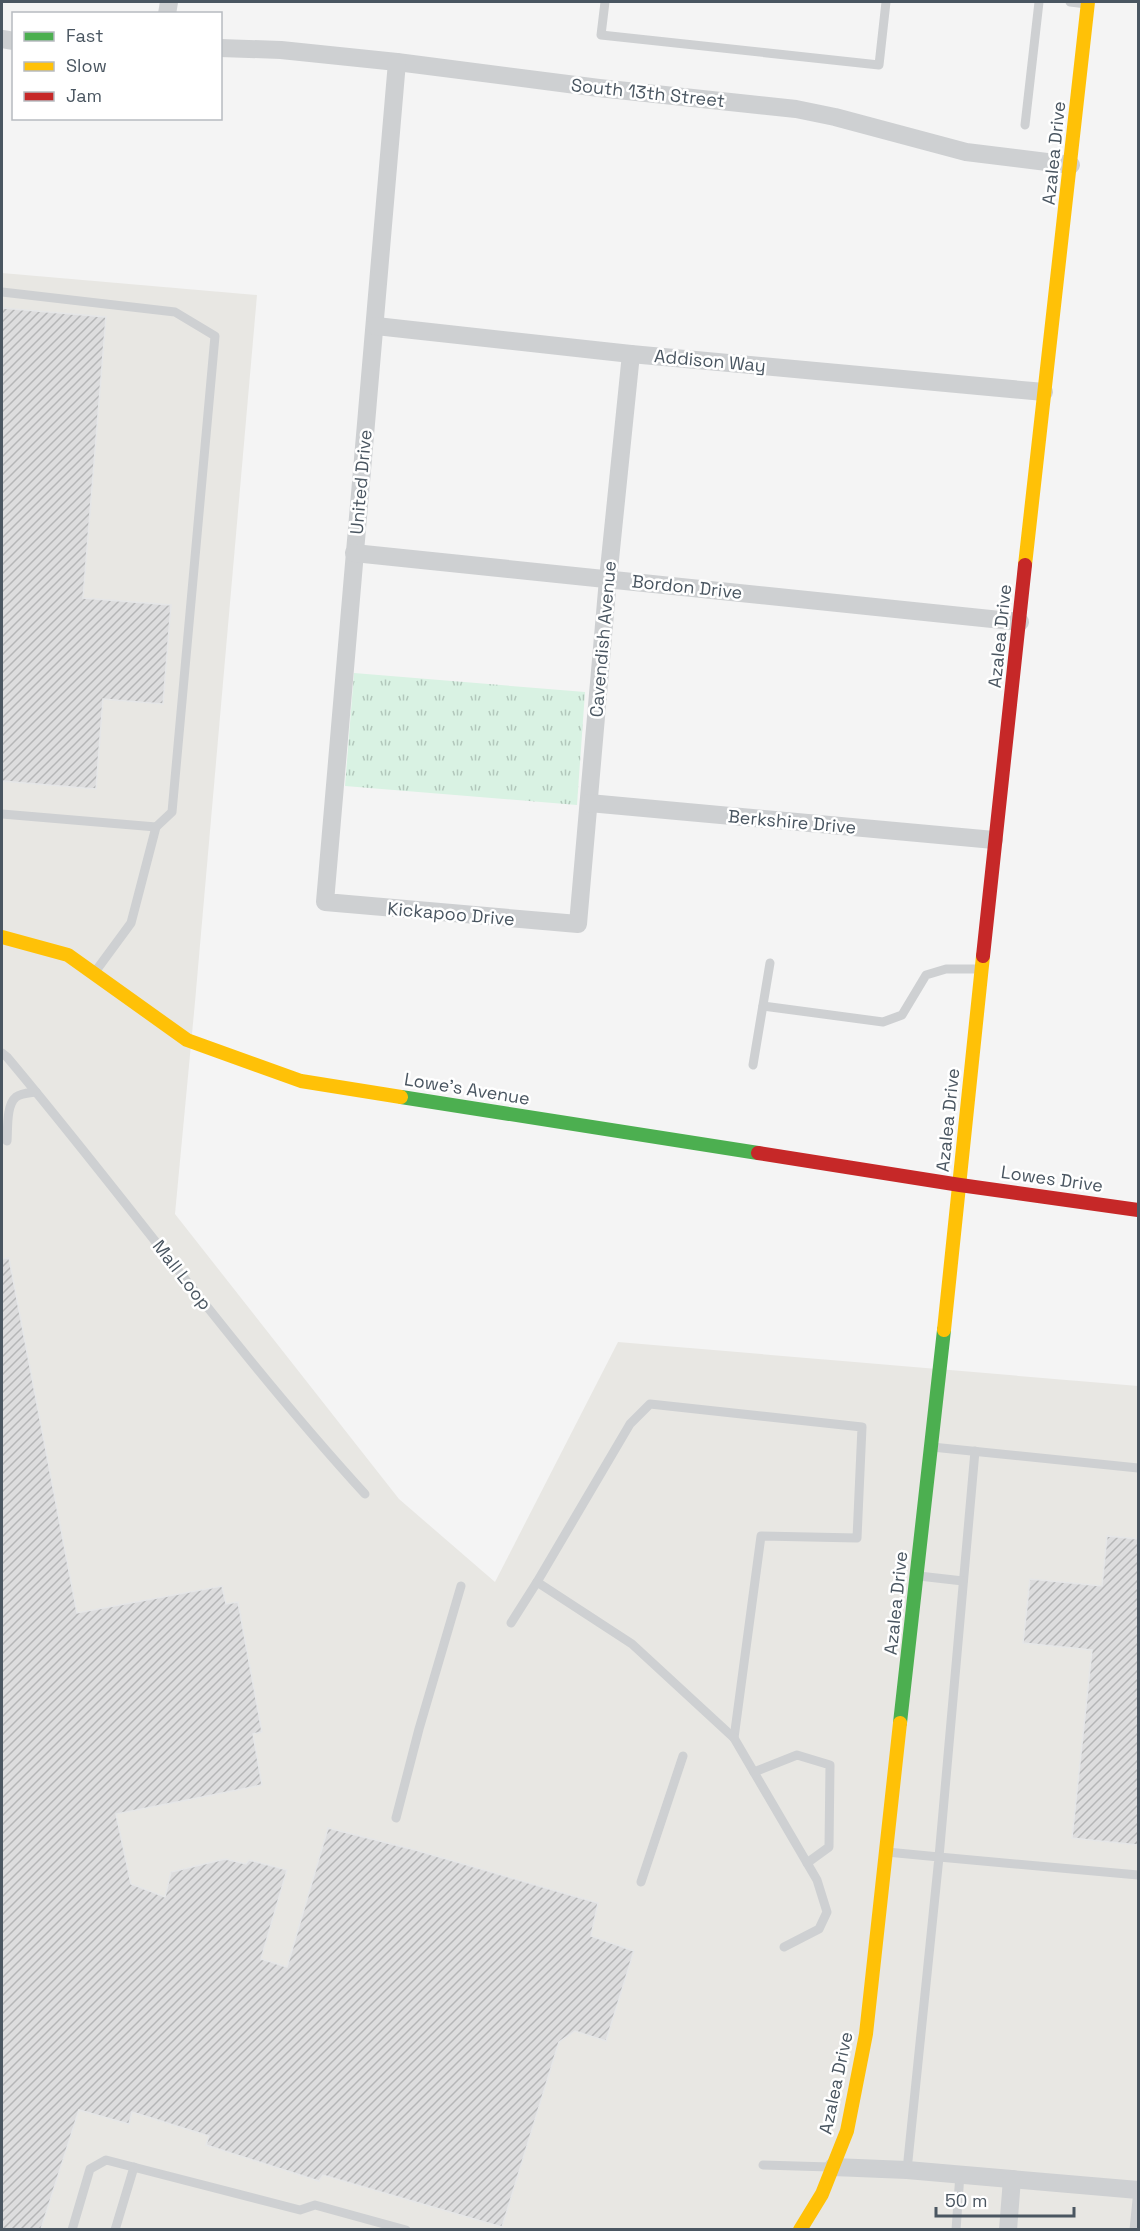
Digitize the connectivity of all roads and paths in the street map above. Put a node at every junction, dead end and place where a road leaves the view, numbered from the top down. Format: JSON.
{"nodes":[{"id":1,"x":605,"y":2,"type":"edge"},
{"id":2,"x":886,"y":2,"type":"edge"},
{"id":3,"x":1039,"y":2,"type":"edge"},
{"id":4,"x":1071,"y":2,"type":"edge"},
{"id":5,"x":1088,"y":3,"type":"edge"},
{"id":6,"x":222,"y":48,"type":"edge"},
{"id":7,"x":397,"y":62,"type":"junction"},
{"id":8,"x":1025,"y":126,"type":"dead end"},
{"id":9,"x":1071,"y":165,"type":"junction"},
{"id":10,"x":2,"y":292,"type":"edge"},
{"id":11,"x":376,"y":326,"type":"junction"},
{"id":12,"x":631,"y":354,"type":"junction"},
{"id":13,"x":1044,"y":392,"type":"junction"},
{"id":14,"x":354,"y":553,"type":"junction"},
{"id":15,"x":608,"y":579,"type":"junction"},
{"id":16,"x":1020,"y":622,"type":"junction"},
{"id":17,"x":589,"y":803,"type":"junction"},
{"id":18,"x":2,"y":814,"type":"edge"},
{"id":19,"x":156,"y":827,"type":"junction"},
{"id":20,"x":994,"y":840,"type":"junction"},
{"id":21,"x":325,"y":902,"type":"joint"},
{"id":22,"x":578,"y":924,"type":"joint"},
{"id":23,"x":2,"y":937,"type":"edge"},
{"id":24,"x":770,"y":963,"type":"dead end"},
{"id":25,"x":981,"y":969,"type":"junction"},
{"id":26,"x":94,"y":973,"type":"junction"},
{"id":27,"x":764,"y":1006,"type":"junction"},
{"id":28,"x":2,"y":1053,"type":"edge"},
{"id":29,"x":753,"y":1065,"type":"dead end"},
{"id":30,"x":36,"y":1092,"type":"junction"},
{"id":31,"x":7,"y":1141,"type":"dead end"},
{"id":32,"x":960,"y":1185,"type":"junction"},
{"id":33,"x":1138,"y":1210,"type":"edge"},
{"id":34,"x":931,"y":1447,"type":"junction"},
{"id":35,"x":975,"y":1451,"type":"junction"},
{"id":36,"x":1138,"y":1468,"type":"edge"},
{"id":37,"x":365,"y":1494,"type":"dead end"},
{"id":38,"x":917,"y":1575,"type":"junction"},
{"id":39,"x":963,"y":1581,"type":"junction"},
{"id":40,"x":537,"y":1582,"type":"junction"},
{"id":41,"x":461,"y":1586,"type":"dead end"},
{"id":42,"x":511,"y":1623,"type":"dead end"},
{"id":43,"x":734,"y":1738,"type":"junction"},
{"id":44,"x":683,"y":1755,"type":"dead end"},
{"id":45,"x":754,"y":1772,"type":"junction"},
{"id":46,"x":396,"y":1818,"type":"dead end"},
{"id":47,"x":886,"y":1852,"type":"junction"},
{"id":48,"x":939,"y":1857,"type":"junction"},
{"id":49,"x":807,"y":1863,"type":"junction"},
{"id":50,"x":1138,"y":1875,"type":"edge"},
{"id":51,"x":641,"y":1882,"type":"dead end"},
{"id":52,"x":784,"y":1947,"type":"dead end"},
{"id":53,"x":763,"y":2165,"type":"dead end"},
{"id":54,"x":134,"y":2167,"type":"junction"},
{"id":55,"x":833,"y":2167,"type":"junction"},
{"id":56,"x":907,"y":2170,"type":"junction"},
{"id":57,"x":960,"y":2174,"type":"junction"},
{"id":58,"x":1012,"y":2179,"type":"junction"},
{"id":59,"x":1138,"y":2190,"type":"edge"},
{"id":60,"x":72,"y":2229,"type":"edge"},
{"id":61,"x":115,"y":2229,"type":"edge"},
{"id":62,"x":406,"y":2229,"type":"edge"},
{"id":63,"x":800,"y":2229,"type":"edge"},
{"id":64,"x":956,"y":2229,"type":"edge"},
{"id":65,"x":1008,"y":2229,"type":"edge"},
{"id":66,"x":1134,"y":2229,"type":"edge"}],
"edges":[{"from":1,"to":2,"type":"lane"},
{"from":3,"to":8,"type":"lane"},
{"from":4,"to":5,"type":"lane"},
{"from":5,"to":9,"type":"street","name":"Azalea Drive"},
{"from":6,"to":7,"type":"street","name":"South 13th Street"},
{"from":7,"to":9,"type":"street","name":"South 13th Street"},
{"from":7,"to":11,"type":"street","name":"United Drive"},
{"from":9,"to":13,"type":"street","name":"Azalea Drive"},
{"from":10,"to":19,"type":"lane"},
{"from":11,"to":12,"type":"street","name":"Addison Way"},
{"from":11,"to":14,"type":"street","name":"United Drive"},
{"from":12,"to":13,"type":"street","name":"Addison Way"},
{"from":12,"to":15,"type":"street","name":"Cavendish Avenue"},
{"from":13,"to":16,"type":"street","name":"Azalea Drive"},
{"from":14,"to":15,"type":"street","name":"Bordon Drive"},
{"from":14,"to":21,"type":"street","name":"United Drive"},
{"from":15,"to":16,"type":"street","name":"Bordon Drive"},
{"from":15,"to":17,"type":"street","name":"Cavendish Avenue"},
{"from":16,"to":20,"type":"street","name":"Azalea Drive"},
{"from":17,"to":20,"type":"street","name":"Berkshire Drive"},
{"from":17,"to":22,"type":"street","name":"Cavendish Avenue"},
{"from":18,"to":19,"type":"lane"},
{"from":19,"to":26,"type":"lane"},
{"from":20,"to":25,"type":"street","name":"Azalea Drive"},
{"from":21,"to":22,"type":"street","name":"Kickapoo Drive"},
{"from":23,"to":26,"type":"street","name":"Lowe's Avenue"},
{"from":24,"to":27,"type":"lane"},
{"from":25,"to":27,"type":"lane"},
{"from":25,"to":32,"type":"street","name":"Azalea Drive"},
{"from":26,"to":32,"type":"street","name":"Lowe's Avenue"},
{"from":27,"to":29,"type":"lane"},
{"from":28,"to":30,"type":"lane","name":"Mall Loop"},
{"from":30,"to":31,"type":"lane"},
{"from":30,"to":37,"type":"lane","name":"Mall Loop"},
{"from":32,"to":33,"type":"street","name":"Lowes Drive"},
{"from":32,"to":34,"type":"street","name":"Azalea Drive"},
{"from":34,"to":35,"type":"lane"},
{"from":34,"to":38,"type":"street","name":"Azalea Drive"},
{"from":35,"to":36,"type":"lane"},
{"from":35,"to":39,"type":"lane"},
{"from":38,"to":39,"type":"lane"},
{"from":38,"to":47,"type":"street","name":"Azalea Drive"},
{"from":39,"to":48,"type":"lane"},
{"from":40,"to":42,"type":"lane"},
{"from":40,"to":43,"type":"lane"},
{"from":40,"to":43,"type":"lane"},
{"from":41,"to":46,"type":"lane"},
{"from":43,"to":45,"type":"lane"},
{"from":44,"to":51,"type":"lane"},
{"from":45,"to":49,"type":"lane"},
{"from":45,"to":49,"type":"lane"},
{"from":47,"to":48,"type":"lane"},
{"from":47,"to":55,"type":"street","name":"Azalea Drive"},
{"from":48,"to":50,"type":"lane"},
{"from":48,"to":56,"type":"lane"},
{"from":49,"to":52,"type":"lane"},
{"from":53,"to":55,"type":"lane"},
{"from":54,"to":60,"type":"lane"},
{"from":54,"to":61,"type":"lane"},
{"from":54,"to":62,"type":"lane"},
{"from":55,"to":56,"type":"street"},
{"from":55,"to":63,"type":"street","name":"Azalea Drive"},
{"from":56,"to":57,"type":"street"},
{"from":57,"to":58,"type":"street"},
{"from":57,"to":64,"type":"lane"},
{"from":58,"to":59,"type":"street"},
{"from":58,"to":65,"type":"street"},
{"from":59,"to":66,"type":"lane"}]}
